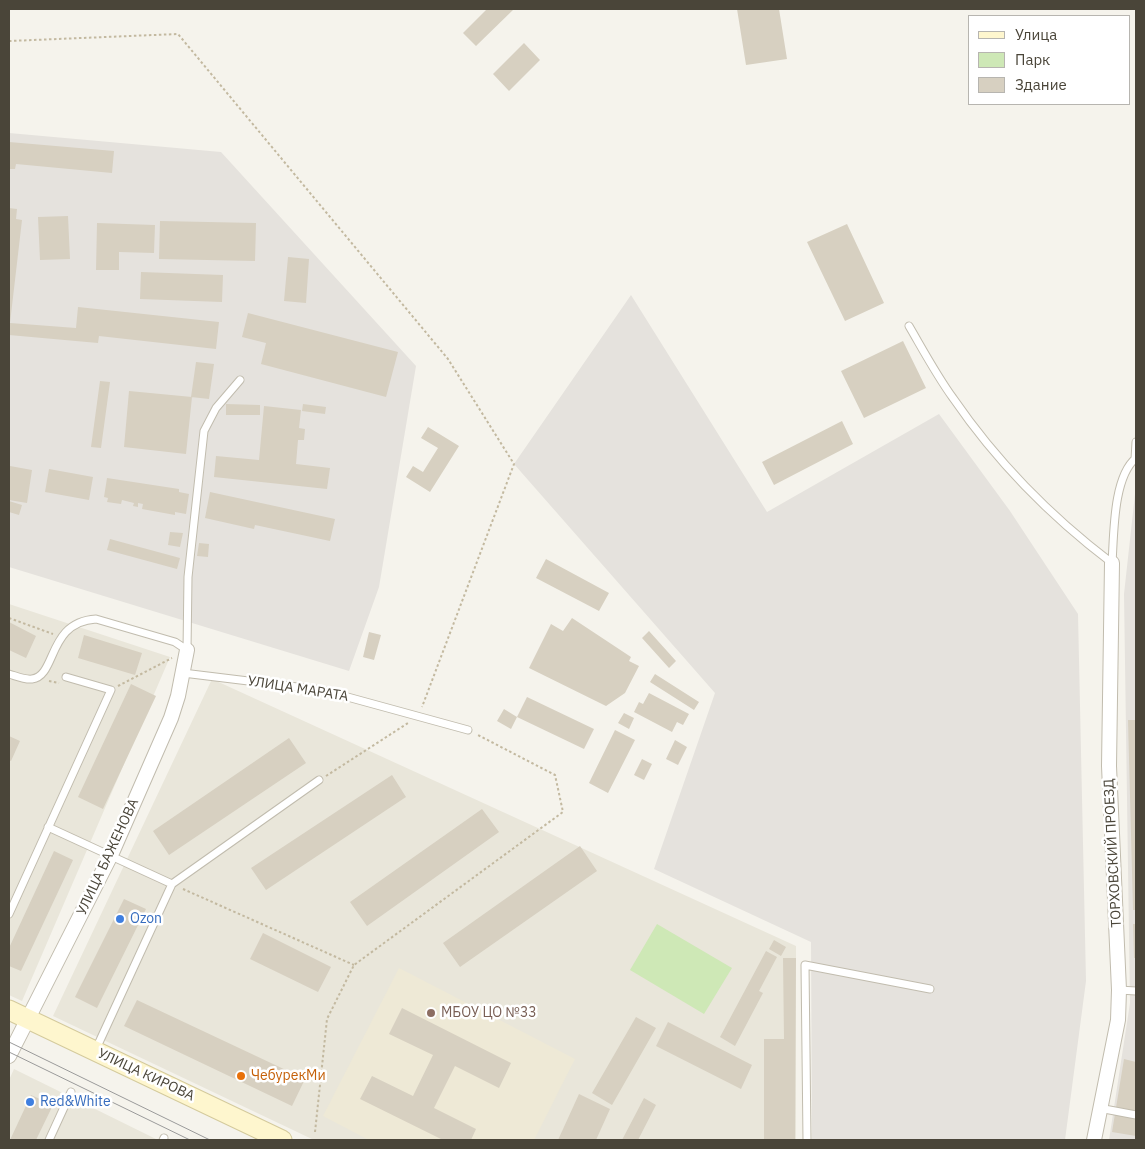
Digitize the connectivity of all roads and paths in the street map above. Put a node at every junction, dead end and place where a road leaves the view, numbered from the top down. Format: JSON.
{"nodes":[{"id":1,"x":9,"y":41,"type":"edge"},
{"id":2,"x":909,"y":326,"type":"dead end"},
{"id":3,"x":240,"y":380,"type":"dead end"},
{"id":4,"x":1136,"y":442,"type":"edge"},
{"id":5,"x":1136,"y":459,"type":"edge"},
{"id":6,"x":1112,"y":563,"type":"junction"},
{"id":7,"x":9,"y":618,"type":"edge"},
{"id":8,"x":60,"y":636,"type":"junction"},
{"id":9,"x":187,"y":650,"type":"junction"},
{"id":10,"x":183,"y":673,"type":"junction"},
{"id":11,"x":9,"y":674,"type":"edge"},
{"id":12,"x":66,"y":677,"type":"joint"},
{"id":13,"x":32,"y":679,"type":"junction"},
{"id":14,"x":111,"y":690,"type":"junction"},
{"id":15,"x":419,"y":716,"type":"junction"},
{"id":16,"x":468,"y":730,"type":"joint"},
{"id":17,"x":319,"y":780,"type":"joint"},
{"id":18,"x":48,"y":827,"type":"junction"},
{"id":19,"x":111,"y":855,"type":"junction"},
{"id":20,"x":172,"y":884,"type":"junction"},
{"id":21,"x":9,"y":914,"type":"edge"},
{"id":22,"x":354,"y":965,"type":"junction"},
{"id":23,"x":930,"y":989,"type":"dead end"},
{"id":24,"x":1119,"y":990,"type":"junction"},
{"id":25,"x":1136,"y":992,"type":"edge"},
{"id":26,"x":9,"y":1010,"type":"edge"},
{"id":27,"x":27,"y":1019,"type":"junction"},
{"id":28,"x":95,"y":1052,"type":"junction"},
{"id":29,"x":9,"y":1056,"type":"edge"},
{"id":30,"x":71,"y":1092,"type":"dead end"},
{"id":31,"x":1099,"y":1108,"type":"junction"},
{"id":32,"x":1136,"y":1115,"type":"edge"},
{"id":33,"x":315,"y":1132,"type":"dead end"},
{"id":34,"x":49,"y":1140,"type":"edge"},
{"id":35,"x":282,"y":1140,"type":"edge"},
{"id":36,"x":807,"y":1140,"type":"edge"},
{"id":37,"x":1094,"y":1140,"type":"edge"}],
"edges":[{"from":1,"to":15,"type":"path"},
{"from":2,"to":6,"type":"lane"},
{"from":3,"to":9,"type":"lane"},
{"from":4,"to":5,"type":"lane"},
{"from":5,"to":6,"type":"lane"},
{"from":6,"to":24,"type":"street","name":"ТОРХОВСКИЙ ПРОЕЗД"},
{"from":7,"to":8,"type":"path"},
{"from":8,"to":9,"type":"lane"},
{"from":8,"to":13,"type":"lane"},
{"from":9,"to":10,"type":"street","name":"УЛИЦА БАЖЕНОВА"},
{"from":9,"to":14,"type":"path"},
{"from":10,"to":15,"type":"lane","name":"УЛИЦА МАРАТА"},
{"from":10,"to":19,"type":"street","name":"УЛИЦА БАЖЕНОВА"},
{"from":11,"to":13,"type":"lane"},
{"from":12,"to":13,"type":"path"},
{"from":12,"to":14,"type":"lane"},
{"from":14,"to":18,"type":"lane"},
{"from":15,"to":16,"type":"lane","name":"УЛИЦА МАРАТА"},
{"from":15,"to":17,"type":"path"},
{"from":16,"to":22,"type":"path"},
{"from":17,"to":20,"type":"lane"},
{"from":18,"to":19,"type":"lane"},
{"from":18,"to":21,"type":"lane"},
{"from":19,"to":20,"type":"lane"},
{"from":19,"to":27,"type":"street","name":"УЛИЦА БАЖЕНОВА"},
{"from":20,"to":22,"type":"path"},
{"from":20,"to":28,"type":"lane"},
{"from":22,"to":33,"type":"path"},
{"from":23,"to":36,"type":"lane"},
{"from":24,"to":25,"type":"lane"},
{"from":24,"to":31,"type":"street","name":"ТОРХОВСКИЙ ПРОЕЗД"},
{"from":26,"to":27,"type":"street","name":"УЛИЦА КИРОВА"},
{"from":27,"to":28,"type":"street","name":"УЛИЦА КИРОВА"},
{"from":27,"to":29,"type":"street","name":"УЛИЦА БАЖЕНОВА"},
{"from":28,"to":35,"type":"street","name":"УЛИЦА КИРОВА"},
{"from":30,"to":34,"type":"lane"},
{"from":31,"to":32,"type":"lane"},
{"from":31,"to":37,"type":"street","name":"ТОРХОВСКИЙ ПРОЕЗД"}]}
